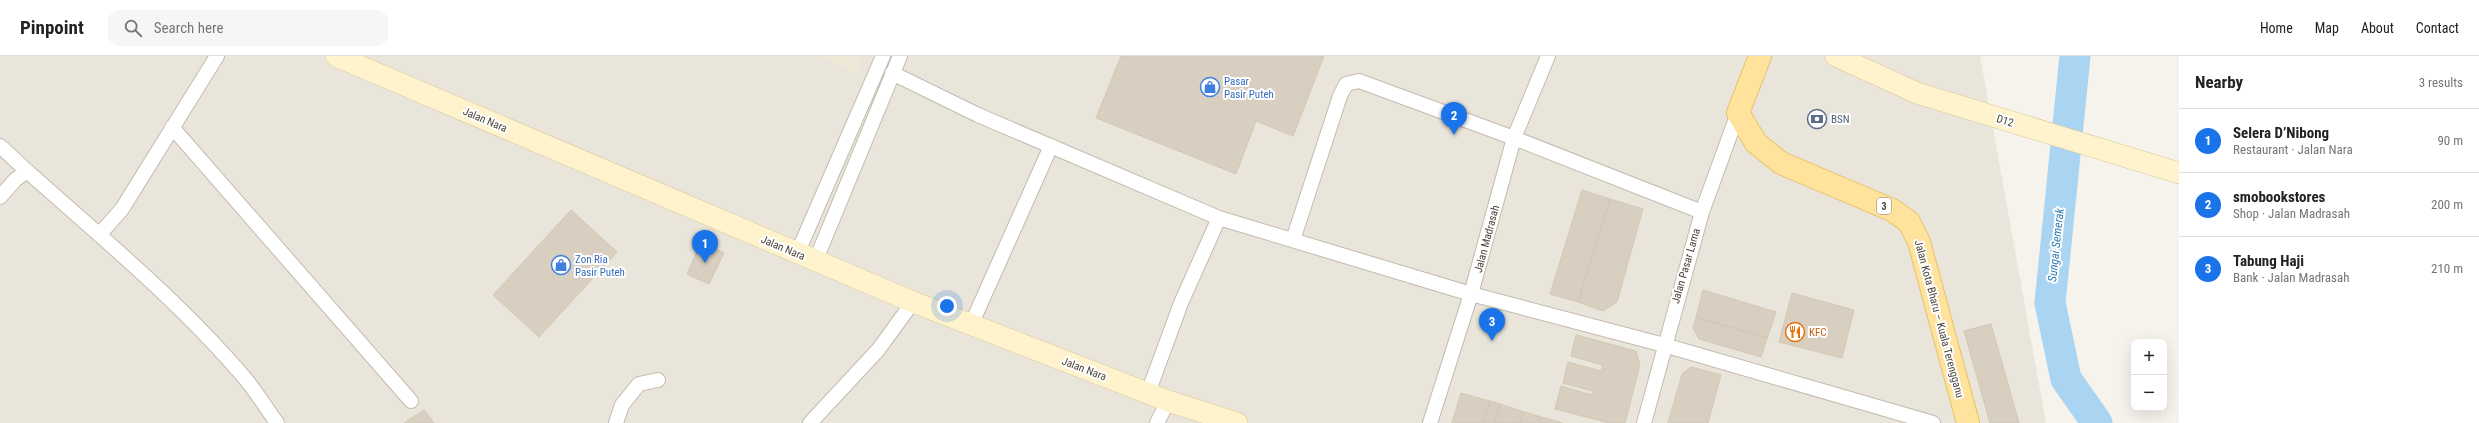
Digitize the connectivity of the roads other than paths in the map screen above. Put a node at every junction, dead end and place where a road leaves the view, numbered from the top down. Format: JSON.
{"nodes":[{"id":1,"x":217,"y":56,"type":"edge"},
{"id":2,"x":336,"y":56,"type":"edge"},
{"id":3,"x":883,"y":56,"type":"edge"},
{"id":4,"x":900,"y":56,"type":"edge"},
{"id":5,"x":1548,"y":56,"type":"edge"},
{"id":6,"x":1760,"y":56,"type":"edge"},
{"id":7,"x":1836,"y":56,"type":"edge"},
{"id":8,"x":892,"y":73,"type":"junction"},
{"id":9,"x":1738,"y":113,"type":"junction"},
{"id":10,"x":172,"y":127,"type":"junction"},
{"id":11,"x":1514,"y":138,"type":"junction"},
{"id":12,"x":0,"y":146,"type":"edge"},
{"id":13,"x":1051,"y":146,"type":"junction"},
{"id":14,"x":28,"y":171,"type":"junction"},
{"id":15,"x":2179,"y":173,"type":"edge"},
{"id":16,"x":0,"y":197,"type":"edge"},
{"id":17,"x":1702,"y":212,"type":"junction"},
{"id":18,"x":1220,"y":218,"type":"junction"},
{"id":19,"x":99,"y":235,"type":"junction"},
{"id":20,"x":1292,"y":240,"type":"junction"},
{"id":21,"x":806,"y":258,"type":"junction"},
{"id":22,"x":1471,"y":294,"type":"junction"},
{"id":23,"x":912,"y":302,"type":"junction"},
{"id":24,"x":971,"y":325,"type":"junction"},
{"id":25,"x":1664,"y":345,"type":"junction"},
{"id":26,"x":658,"y":380,"type":"dead end"},
{"id":27,"x":1148,"y":393,"type":"junction"},
{"id":28,"x":411,"y":401,"type":"dead end"},
{"id":29,"x":1168,"y":401,"type":"junction"},
{"id":30,"x":277,"y":423,"type":"edge"},
{"id":31,"x":616,"y":423,"type":"edge"},
{"id":32,"x":810,"y":423,"type":"edge"},
{"id":33,"x":1157,"y":423,"type":"edge"},
{"id":34,"x":1237,"y":423,"type":"edge"},
{"id":35,"x":1430,"y":423,"type":"edge"},
{"id":36,"x":1644,"y":423,"type":"edge"},
{"id":37,"x":1933,"y":423,"type":"edge"},
{"id":38,"x":1968,"y":423,"type":"edge"}],
"edges":[{"from":1,"to":10,"type":"street"},
{"from":2,"to":21,"type":"main road","name":"Jalan Nara"},
{"from":3,"to":21,"type":"street"},
{"from":4,"to":8,"type":"street"},
{"from":5,"to":11,"type":"street","name":"Jalan Madrasah"},
{"from":6,"to":9,"type":"main road"},
{"from":7,"to":15,"type":"main road","name":"D12"},
{"from":8,"to":13,"type":"street"},
{"from":8,"to":21,"type":"street"},
{"from":9,"to":17,"type":"street","name":"Jalan Pasar Lama"},
{"from":9,"to":38,"type":"main road","name":"Jalan Kota Bharu – Kuala Terengganu","number":"3"},
{"from":10,"to":19,"type":"street"},
{"from":10,"to":28,"type":"street"},
{"from":11,"to":17,"type":"street"},
{"from":11,"to":20,"type":"street"},
{"from":11,"to":22,"type":"street","name":"Jalan Madrasah"},
{"from":12,"to":14,"type":"street"},
{"from":13,"to":18,"type":"street"},
{"from":13,"to":24,"type":"street"},
{"from":14,"to":16,"type":"street"},
{"from":14,"to":19,"type":"street"},
{"from":17,"to":25,"type":"street","name":"Jalan Pasar Lama"},
{"from":18,"to":20,"type":"street"},
{"from":18,"to":27,"type":"street"},
{"from":19,"to":30,"type":"street"},
{"from":20,"to":22,"type":"street"},
{"from":21,"to":23,"type":"main road","name":"Jalan Nara"},
{"from":22,"to":25,"type":"street"},
{"from":22,"to":35,"type":"street","name":"Jalan Madrasah"},
{"from":23,"to":24,"type":"main road","name":"Jalan Nara"},
{"from":23,"to":32,"type":"street"},
{"from":24,"to":27,"type":"main road","name":"Jalan Nara"},
{"from":25,"to":36,"type":"street","name":"Jalan Pasar Lama"},
{"from":25,"to":37,"type":"street"},
{"from":26,"to":31,"type":"street"},
{"from":27,"to":29,"type":"main road","name":"Jalan Nara"},
{"from":29,"to":33,"type":"street"},
{"from":29,"to":34,"type":"main road","name":"Jalan Nara"}]}
